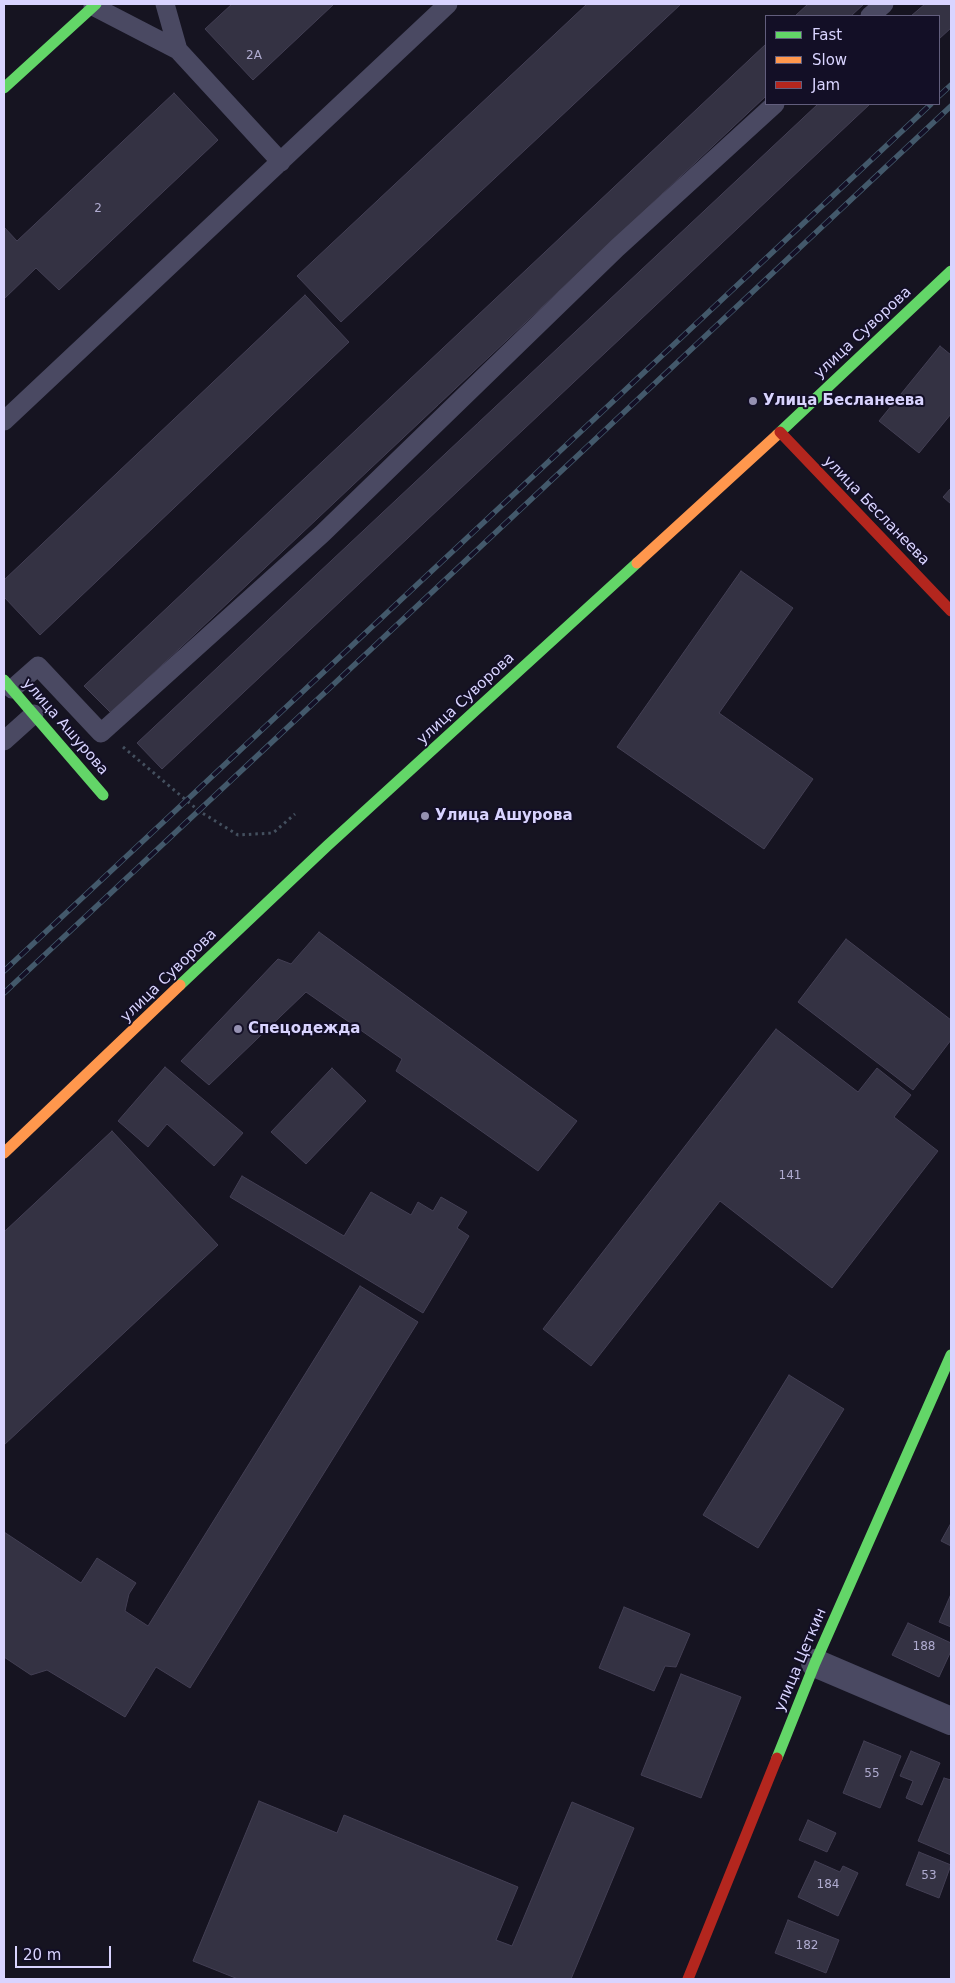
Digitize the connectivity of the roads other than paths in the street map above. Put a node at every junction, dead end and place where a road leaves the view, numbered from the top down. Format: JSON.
{"nodes":[{"id":1,"x":165,"y":4,"type":"edge"},
{"id":2,"x":448,"y":4,"type":"edge"},
{"id":3,"x":884,"y":4,"type":"edge"},
{"id":4,"x":94,"y":5,"type":"edge"},
{"id":5,"x":871,"y":15,"type":"edge"},
{"id":6,"x":178,"y":50,"type":"junction"},
{"id":7,"x":4,"y":88,"type":"edge"},
{"id":8,"x":773,"y":105,"type":"edge"},
{"id":9,"x":281,"y":162,"type":"junction"},
{"id":10,"x":951,"y":271,"type":"edge"},
{"id":11,"x":4,"y":421,"type":"edge"},
{"id":12,"x":780,"y":432,"type":"junction"},
{"id":13,"x":951,"y":611,"type":"edge"},
{"id":14,"x":8,"y":685,"type":"edge"},
{"id":15,"x":34,"y":714,"type":"junction"},
{"id":16,"x":4,"y":741,"type":"edge"},
{"id":17,"x":103,"y":795,"type":"dead end"},
{"id":18,"x":4,"y":1153,"type":"edge"},
{"id":19,"x":951,"y":1355,"type":"edge"},
{"id":20,"x":815,"y":1663,"type":"junction"},
{"id":21,"x":951,"y":1721,"type":"edge"},
{"id":22,"x":688,"y":1979,"type":"edge"}],
"edges":[{"from":1,"to":6,"type":"lane"},
{"from":2,"to":9,"type":"lane"},
{"from":3,"to":5,"type":"lane"},
{"from":4,"to":6,"type":"lane"},
{"from":4,"to":7,"type":"main road"},
{"from":6,"to":9,"type":"lane"},
{"from":8,"to":14,"type":"lane"},
{"from":9,"to":11,"type":"lane"},
{"from":10,"to":12,"type":"main road","name":"улица Суворова"},
{"from":12,"to":13,"type":"main road","name":"улица Бесланеева"},
{"from":12,"to":18,"type":"main road","name":"улица Суворова"},
{"from":14,"to":15,"type":"main road","name":"улица Ашурова"},
{"from":15,"to":16,"type":"lane"},
{"from":15,"to":17,"type":"main road","name":"улица Ашурова"},
{"from":19,"to":20,"type":"main road","name":"улица Цеткин"},
{"from":20,"to":21,"type":"street"},
{"from":20,"to":22,"type":"main road","name":"улица Цеткин"}]}
